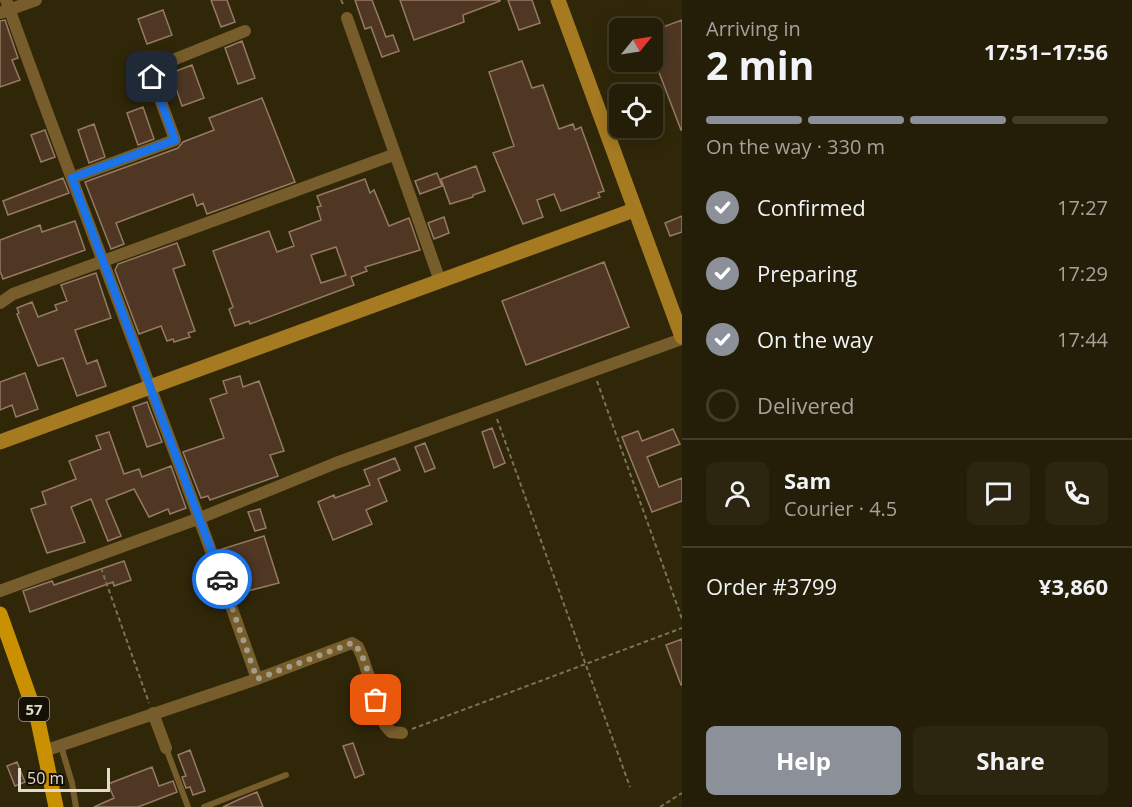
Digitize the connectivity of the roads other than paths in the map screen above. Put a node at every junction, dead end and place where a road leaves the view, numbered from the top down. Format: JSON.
{"nodes":[{"id":1,"x":36,"y":0,"type":"edge"},
{"id":2,"x":558,"y":0,"type":"edge"},
{"id":3,"x":5,"y":8,"type":"edge"},
{"id":4,"x":347,"y":18,"type":"dead end"},
{"id":5,"x":245,"y":31,"type":"dead end"},
{"id":6,"x":393,"y":155,"type":"junction"},
{"id":7,"x":72,"y":178,"type":"junction"},
{"id":8,"x":634,"y":210,"type":"junction"},
{"id":9,"x":104,"y":261,"type":"junction"},
{"id":10,"x":440,"y":281,"type":"junction"},
{"id":11,"x":0,"y":303,"type":"edge"},
{"id":12,"x":682,"y":338,"type":"edge"},
{"id":13,"x":149,"y":387,"type":"junction"},
{"id":14,"x":0,"y":442,"type":"edge"},
{"id":15,"x":200,"y":518,"type":"junction"},
{"id":16,"x":0,"y":591,"type":"edge"},
{"id":17,"x":0,"y":614,"type":"edge"},
{"id":18,"x":257,"y":679,"type":"junction"},
{"id":19,"x":153,"y":713,"type":"junction"},
{"id":20,"x":402,"y":733,"type":"road end"},
{"id":21,"x":61,"y":746,"type":"junction"},
{"id":22,"x":166,"y":748,"type":"joint"},
{"id":23,"x":44,"y":751,"type":"junction"},
{"id":24,"x":286,"y":775,"type":"dead end"},
{"id":25,"x":56,"y":807,"type":"edge"},
{"id":26,"x":76,"y":807,"type":"edge"},
{"id":27,"x":188,"y":807,"type":"edge"},
{"id":28,"x":204,"y":807,"type":"edge"}],
"edges":[{"from":1,"to":3,"type":"street"},
{"from":2,"to":8,"type":"street"},
{"from":3,"to":7,"type":"street"},
{"from":4,"to":6,"type":"street"},
{"from":5,"to":7,"type":"street"},
{"from":6,"to":9,"type":"street"},
{"from":6,"to":10,"type":"street"},
{"from":7,"to":9,"type":"street"},
{"from":8,"to":10,"type":"street"},
{"from":8,"to":12,"type":"street"},
{"from":9,"to":11,"type":"street"},
{"from":9,"to":13,"type":"street"},
{"from":10,"to":13,"type":"street"},
{"from":12,"to":15,"type":"street"},
{"from":13,"to":14,"type":"street"},
{"from":13,"to":15,"type":"street"},
{"from":15,"to":16,"type":"street"},
{"from":15,"to":18,"type":"street"},
{"from":17,"to":23,"type":"main road","number":"57"},
{"from":18,"to":19,"type":"street"},
{"from":18,"to":20,"type":"street"},
{"from":19,"to":21,"type":"street"},
{"from":19,"to":22,"type":"street"},
{"from":21,"to":23,"type":"street"},
{"from":21,"to":26,"type":"lane"},
{"from":22,"to":27,"type":"lane"},
{"from":23,"to":25,"type":"main road","number":"57"},
{"from":24,"to":28,"type":"lane"}]}
